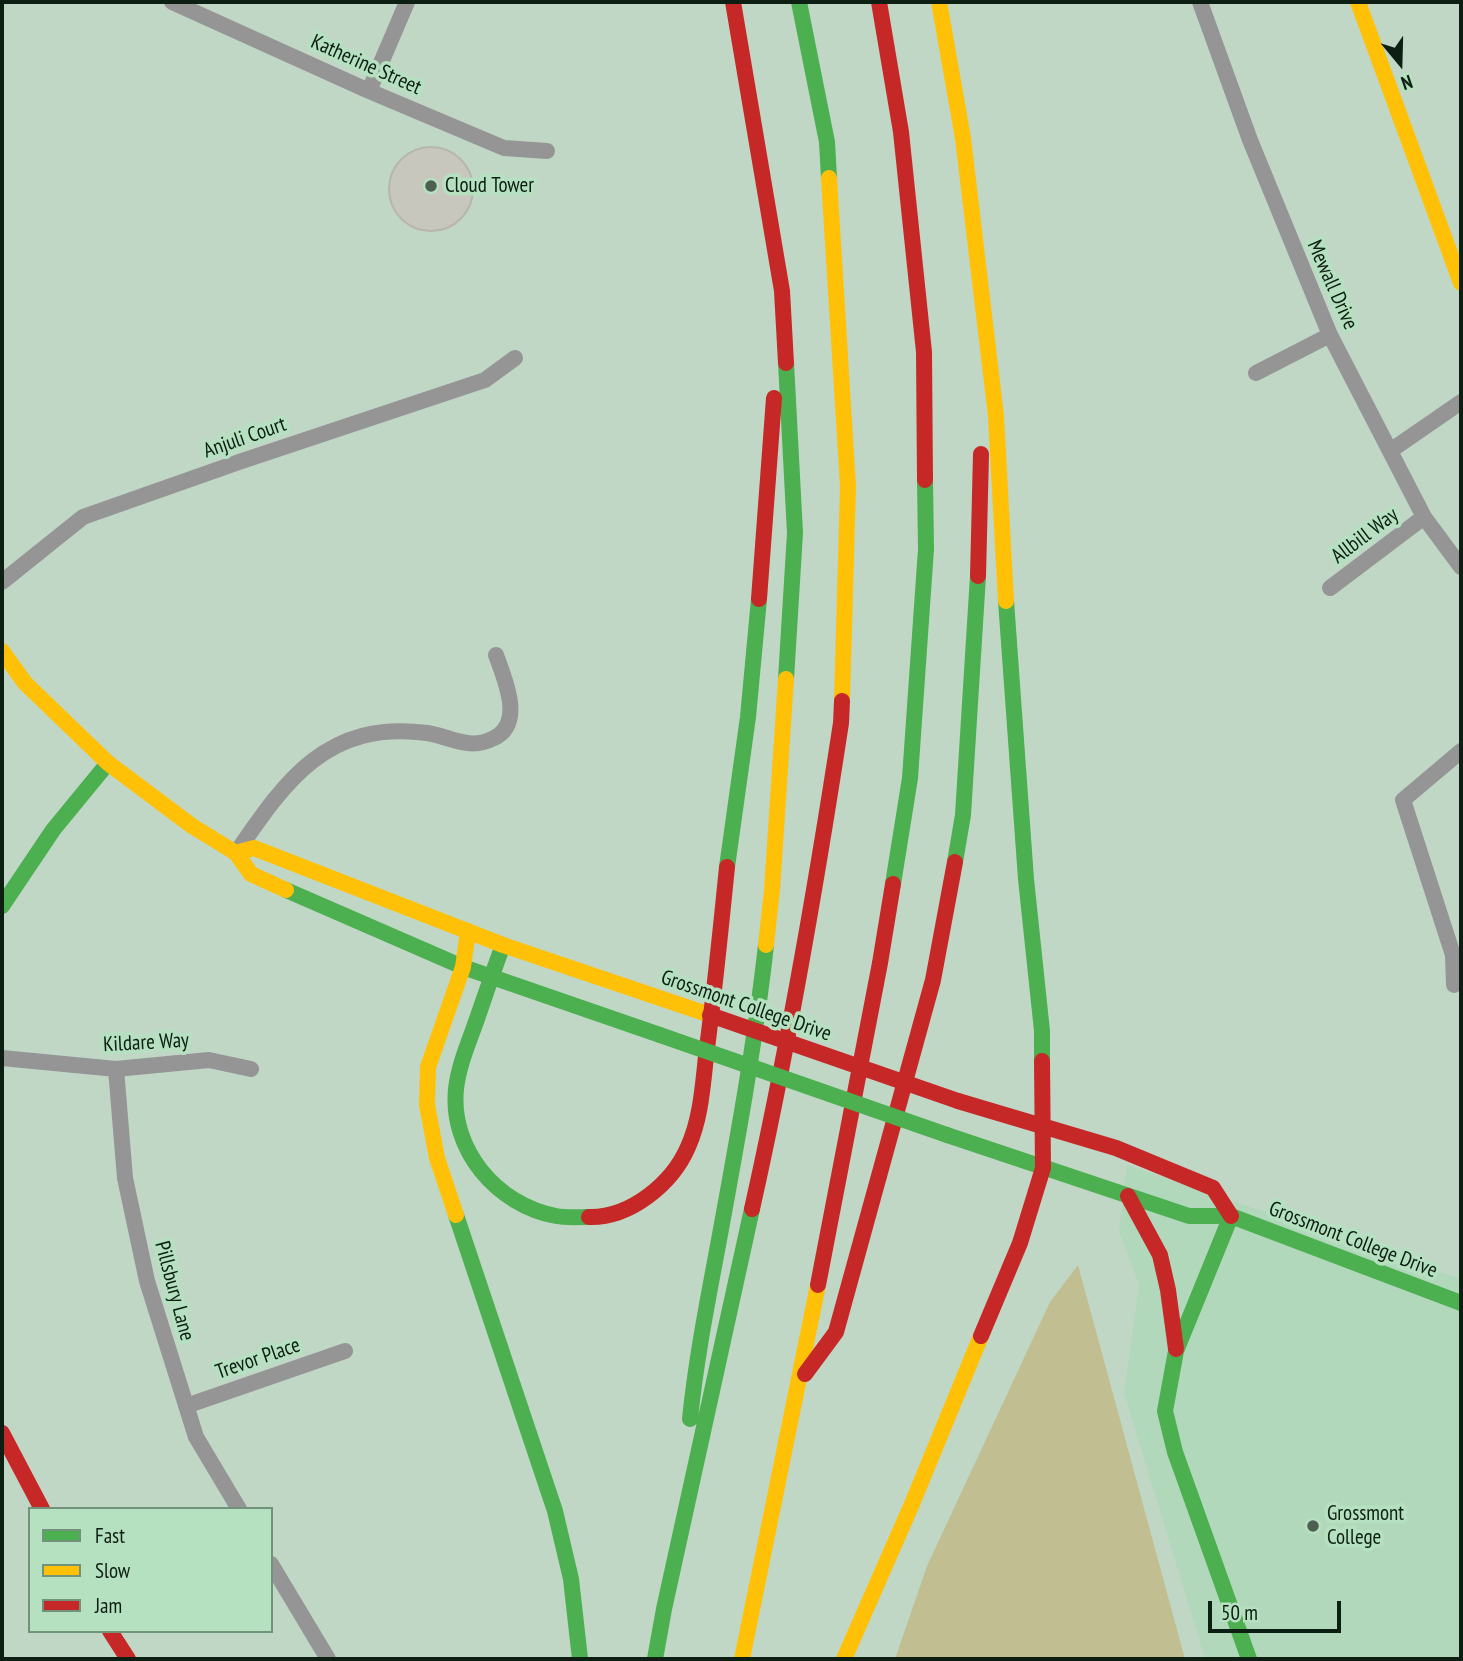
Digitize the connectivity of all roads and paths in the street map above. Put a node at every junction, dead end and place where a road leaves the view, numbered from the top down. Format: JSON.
{"nodes":[{"id":1,"x":172,"y":2,"type":"edge"},
{"id":2,"x":407,"y":2,"type":"edge"},
{"id":3,"x":733,"y":2,"type":"edge"},
{"id":4,"x":799,"y":2,"type":"edge"},
{"id":5,"x":879,"y":2,"type":"edge"},
{"id":6,"x":939,"y":2,"type":"edge"},
{"id":7,"x":1200,"y":2,"type":"edge"},
{"id":8,"x":1358,"y":2,"type":"edge"},
{"id":9,"x":369,"y":91,"type":"junction"},
{"id":10,"x":547,"y":151,"type":"dead end"},
{"id":11,"x":1461,"y":283,"type":"edge"},
{"id":12,"x":782,"y":291,"type":"junction"},
{"id":13,"x":984,"y":312,"type":"junction"},
{"id":14,"x":1330,"y":335,"type":"junction"},
{"id":15,"x":515,"y":358,"type":"dead end"},
{"id":16,"x":1256,"y":373,"type":"dead end"},
{"id":17,"x":1461,"y":402,"type":"edge"},
{"id":18,"x":1390,"y":452,"type":"junction"},
{"id":19,"x":1424,"y":517,"type":"junction"},
{"id":20,"x":1461,"y":567,"type":"edge"},
{"id":21,"x":2,"y":582,"type":"edge"},
{"id":22,"x":1330,"y":588,"type":"dead end"},
{"id":23,"x":2,"y":651,"type":"edge"},
{"id":24,"x":496,"y":655,"type":"dead end"},
{"id":25,"x":1461,"y":751,"type":"edge"},
{"id":26,"x":108,"y":763,"type":"junction"},
{"id":27,"x":236,"y":853,"type":"junction"},
{"id":28,"x":2,"y":906,"type":"edge"},
{"id":29,"x":468,"y":931,"type":"junction"},
{"id":30,"x":503,"y":945,"type":"junction"},
{"id":31,"x":463,"y":968,"type":"junction"},
{"id":32,"x":490,"y":977,"type":"junction"},
{"id":33,"x":1454,"y":985,"type":"dead end"},
{"id":34,"x":2,"y":1058,"type":"edge"},
{"id":35,"x":116,"y":1069,"type":"junction"},
{"id":36,"x":251,"y":1069,"type":"dead end"},
{"id":37,"x":1041,"y":1125,"type":"junction"},
{"id":38,"x":1043,"y":1168,"type":"junction"},
{"id":39,"x":1128,"y":1196,"type":"junction"},
{"id":40,"x":1231,"y":1216,"type":"junction"},
{"id":41,"x":1461,"y":1303,"type":"edge"},
{"id":42,"x":345,"y":1351,"type":"dead end"},
{"id":43,"x":1176,"y":1351,"type":"junction"},
{"id":44,"x":799,"y":1382,"type":"junction"},
{"id":45,"x":186,"y":1406,"type":"junction"},
{"id":46,"x":2,"y":1433,"type":"edge"},
{"id":47,"x":41,"y":1507,"type":"edge"},
{"id":48,"x":238,"y":1507,"type":"edge"},
{"id":49,"x":675,"y":1558,"type":"junction"},
{"id":50,"x":273,"y":1567,"type":"edge"},
{"id":51,"x":111,"y":1633,"type":"edge"},
{"id":52,"x":128,"y":1659,"type":"edge"},
{"id":53,"x":328,"y":1659,"type":"edge"},
{"id":54,"x":580,"y":1659,"type":"edge"},
{"id":55,"x":655,"y":1659,"type":"edge"},
{"id":56,"x":742,"y":1659,"type":"edge"},
{"id":57,"x":845,"y":1659,"type":"edge"},
{"id":58,"x":1249,"y":1659,"type":"edge"}],
"edges":[{"from":1,"to":9,"type":"street","name":"Katherine Street"},
{"from":2,"to":9,"type":"street"},
{"from":3,"to":12,"type":"main road"},
{"from":4,"to":49,"type":"main road"},
{"from":5,"to":44,"type":"main road"},
{"from":6,"to":13,"type":"main road"},
{"from":7,"to":14,"type":"street","name":"Mewall Drive"},
{"from":8,"to":11,"type":"main road"},
{"from":9,"to":10,"type":"street","name":"Katherine Street"},
{"from":12,"to":32,"type":"main road"},
{"from":12,"to":49,"type":"main road"},
{"from":13,"to":37,"type":"main road"},
{"from":13,"to":44,"type":"main road"},
{"from":14,"to":16,"type":"street"},
{"from":14,"to":18,"type":"street","name":"Mewall Drive"},
{"from":15,"to":21,"type":"street","name":"Anjuli Court"},
{"from":17,"to":18,"type":"street"},
{"from":18,"to":19,"type":"street","name":"Mewall Drive"},
{"from":19,"to":20,"type":"street","name":"Mewall Drive"},
{"from":19,"to":22,"type":"street","name":"Allbill Way"},
{"from":23,"to":26,"type":"main road","name":"Grossmont College Drive"},
{"from":24,"to":27,"type":"street"},
{"from":25,"to":33,"type":"street"},
{"from":26,"to":27,"type":"main road","name":"Grossmont College Drive"},
{"from":26,"to":28,"type":"main road"},
{"from":27,"to":29,"type":"main road","name":"Grossmont College Drive"},
{"from":27,"to":31,"type":"main road","name":"Grossmont College Drive"},
{"from":29,"to":30,"type":"main road","name":"Grossmont College Drive"},
{"from":29,"to":31,"type":"main road"},
{"from":30,"to":32,"type":"main road"},
{"from":30,"to":37,"type":"main road","name":"Grossmont College Drive","bridge":true},
{"from":31,"to":32,"type":"main road","name":"Grossmont College Drive"},
{"from":31,"to":54,"type":"main road"},
{"from":32,"to":38,"type":"main road","name":"Grossmont College Drive","bridge":true},
{"from":34,"to":35,"type":"street","name":"Kildare Way"},
{"from":35,"to":36,"type":"street","name":"Kildare Way"},
{"from":35,"to":45,"type":"street","name":"Pillsbury Lane"},
{"from":37,"to":38,"type":"main road"},
{"from":37,"to":40,"type":"main road","name":"Grossmont College Drive"},
{"from":38,"to":39,"type":"main road","name":"Grossmont College Drive"},
{"from":38,"to":57,"type":"main road"},
{"from":39,"to":40,"type":"main road","name":"Grossmont College Drive"},
{"from":39,"to":43,"type":"main road"},
{"from":40,"to":41,"type":"main road","name":"Grossmont College Drive"},
{"from":40,"to":43,"type":"main road"},
{"from":42,"to":45,"type":"street","name":"Trevor Place"},
{"from":43,"to":58,"type":"main road"},
{"from":44,"to":56,"type":"main road"},
{"from":45,"to":48,"type":"street","name":"Pillsbury Lane"},
{"from":46,"to":47,"type":"main road"},
{"from":49,"to":55,"type":"main road"},
{"from":50,"to":53,"type":"street"},
{"from":51,"to":52,"type":"main road"}]}
